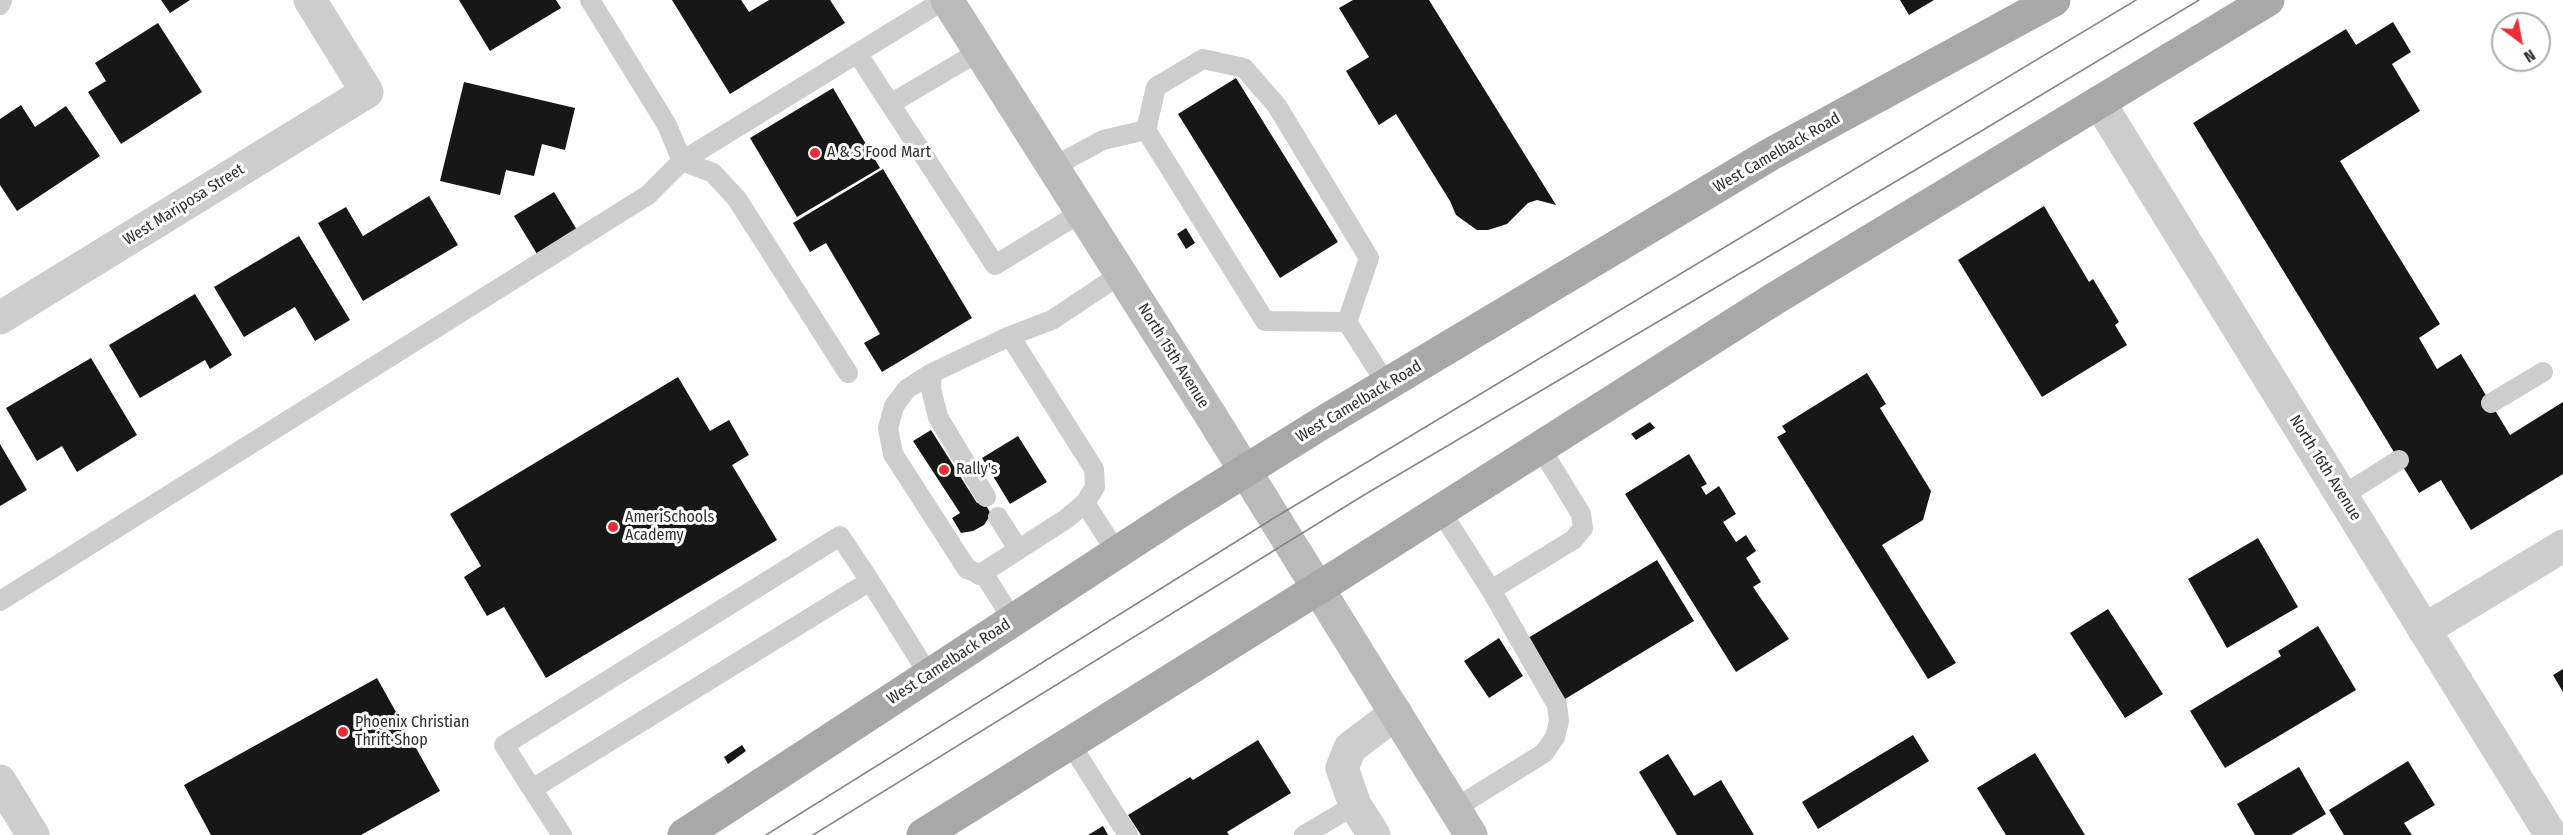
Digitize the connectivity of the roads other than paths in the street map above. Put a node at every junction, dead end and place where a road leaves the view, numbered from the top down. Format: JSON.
{"nodes":[{"id":1,"x":2,"y":0,"type":"edge"},
{"id":2,"x":310,"y":0,"type":"edge"},
{"id":3,"x":590,"y":0,"type":"edge"},
{"id":4,"x":946,"y":0,"type":"edge"},
{"id":5,"x":2054,"y":0,"type":"edge"},
{"id":6,"x":2268,"y":0,"type":"edge"},
{"id":7,"x":0,"y":5,"type":"edge"},
{"id":8,"x":980,"y":51,"type":"junction"},
{"id":9,"x":857,"y":53,"type":"junction"},
{"id":10,"x":2099,"y":102,"type":"junction"},
{"id":11,"x":890,"y":104,"type":"junction"},
{"id":12,"x":1146,"y":130,"type":"junction"},
{"id":13,"x":682,"y":161,"type":"junction"},
{"id":14,"x":1053,"y":167,"type":"junction"},
{"id":15,"x":1082,"y":212,"type":"junction"},
{"id":16,"x":1121,"y":274,"type":"junction"},
{"id":17,"x":0,"y":318,"type":"edge"},
{"id":18,"x":1347,"y":322,"type":"junction"},
{"id":19,"x":1010,"y":336,"type":"junction"},
{"id":20,"x":2543,"y":372,"type":"dead end"},
{"id":21,"x":848,"y":373,"type":"dead end"},
{"id":22,"x":932,"y":373,"type":"junction"},
{"id":23,"x":1387,"y":385,"type":"junction"},
{"id":24,"x":2491,"y":403,"type":"dead end"},
{"id":25,"x":1540,"y":447,"type":"junction"},
{"id":26,"x":2399,"y":460,"type":"dead end"},
{"id":27,"x":1245,"y":471,"type":"junction"},
{"id":28,"x":986,"y":496,"type":"dead end"},
{"id":29,"x":2342,"y":496,"type":"junction"},
{"id":30,"x":1085,"y":503,"type":"junction"},
{"id":31,"x":1440,"y":510,"type":"junction"},
{"id":32,"x":998,"y":517,"type":"dead end"},
{"id":33,"x":2563,"y":546,"type":"edge"},
{"id":34,"x":1018,"y":549,"type":"junction"},
{"id":35,"x":1117,"y":553,"type":"junction"},
{"id":36,"x":979,"y":574,"type":"junction"},
{"id":37,"x":870,"y":581,"type":"junction"},
{"id":38,"x":1317,"y":589,"type":"junction"},
{"id":39,"x":1491,"y":590,"type":"junction"},
{"id":40,"x":0,"y":601,"type":"edge"},
{"id":41,"x":1013,"y":620,"type":"junction"},
{"id":42,"x":2424,"y":630,"type":"junction"},
{"id":43,"x":929,"y":675,"type":"junction"},
{"id":44,"x":1396,"y":713,"type":"junction"},
{"id":45,"x":1070,"y":743,"type":"junction"},
{"id":46,"x":0,"y":782,"type":"edge"},
{"id":47,"x":532,"y":789,"type":"junction"},
{"id":48,"x":1355,"y":805,"type":"junction"},
{"id":49,"x":1462,"y":822,"type":"edge"},
{"id":50,"x":33,"y":835,"type":"edge"},
{"id":51,"x":562,"y":835,"type":"edge"},
{"id":52,"x":684,"y":835,"type":"edge"},
{"id":53,"x":923,"y":835,"type":"edge"},
{"id":54,"x":1128,"y":835,"type":"edge"},
{"id":55,"x":1304,"y":835,"type":"edge"},
{"id":56,"x":1374,"y":835,"type":"edge"},
{"id":57,"x":2551,"y":835,"type":"edge"}],
"edges":[{"from":1,"to":7,"type":"lane"},
{"from":2,"to":17,"type":"street","name":"West Mariposa Street"},
{"from":3,"to":13,"type":"lane"},
{"from":4,"to":8,"type":"street","name":"North 15th Avenue"},
{"from":4,"to":9,"type":"lane"},
{"from":5,"to":23,"type":"main road","name":"West Camelback Road"},
{"from":6,"to":10,"type":"main road"},
{"from":8,"to":11,"type":"lane"},
{"from":8,"to":14,"type":"street","name":"North 15th Avenue"},
{"from":9,"to":11,"type":"lane"},
{"from":9,"to":13,"type":"lane"},
{"from":10,"to":25,"type":"main road"},
{"from":10,"to":29,"type":"street","name":"North 16th Avenue"},
{"from":11,"to":15,"type":"lane"},
{"from":12,"to":14,"type":"lane"},
{"from":12,"to":18,"type":"lane"},
{"from":12,"to":18,"type":"lane"},
{"from":13,"to":21,"type":"lane"},
{"from":13,"to":40,"type":"lane"},
{"from":14,"to":15,"type":"street","name":"North 15th Avenue"},
{"from":15,"to":16,"type":"street","name":"North 15th Avenue"},
{"from":16,"to":19,"type":"lane"},
{"from":16,"to":27,"type":"street","name":"North 15th Avenue"},
{"from":18,"to":23,"type":"lane"},
{"from":19,"to":22,"type":"lane"},
{"from":19,"to":30,"type":"lane"},
{"from":20,"to":24,"type":"lane"},
{"from":22,"to":28,"type":"lane"},
{"from":22,"to":36,"type":"lane"},
{"from":23,"to":27,"type":"main road","name":"West Camelback Road"},
{"from":25,"to":31,"type":"main road"},
{"from":25,"to":39,"type":"lane"},
{"from":26,"to":29,"type":"lane"},
{"from":27,"to":35,"type":"main road","name":"West Camelback Road"},
{"from":27,"to":38,"type":"street","name":"North 15th Avenue"},
{"from":29,"to":42,"type":"street","name":"North 16th Avenue"},
{"from":30,"to":34,"type":"lane"},
{"from":30,"to":35,"type":"lane"},
{"from":31,"to":38,"type":"main road"},
{"from":31,"to":39,"type":"lane"},
{"from":32,"to":34,"type":"lane"},
{"from":33,"to":42,"type":"street"},
{"from":34,"to":36,"type":"lane"},
{"from":35,"to":41,"type":"main road","name":"West Camelback Road"},
{"from":36,"to":41,"type":"lane"},
{"from":37,"to":43,"type":"lane"},
{"from":37,"to":47,"type":"lane"},
{"from":37,"to":47,"type":"lane"},
{"from":38,"to":44,"type":"street","name":"North 15th Avenue"},
{"from":38,"to":45,"type":"main road"},
{"from":39,"to":49,"type":"lane"},
{"from":41,"to":43,"type":"main road","name":"West Camelback Road"},
{"from":42,"to":57,"type":"street","name":"North 16th Avenue"},
{"from":43,"to":52,"type":"main road","name":"West Camelback Road"},
{"from":44,"to":48,"type":"street"},
{"from":44,"to":49,"type":"street","name":"North 15th Avenue"},
{"from":45,"to":53,"type":"main road"},
{"from":45,"to":54,"type":"lane"},
{"from":46,"to":50,"type":"street"},
{"from":47,"to":51,"type":"lane"},
{"from":48,"to":55,"type":"lane"},
{"from":48,"to":56,"type":"street"}]}
